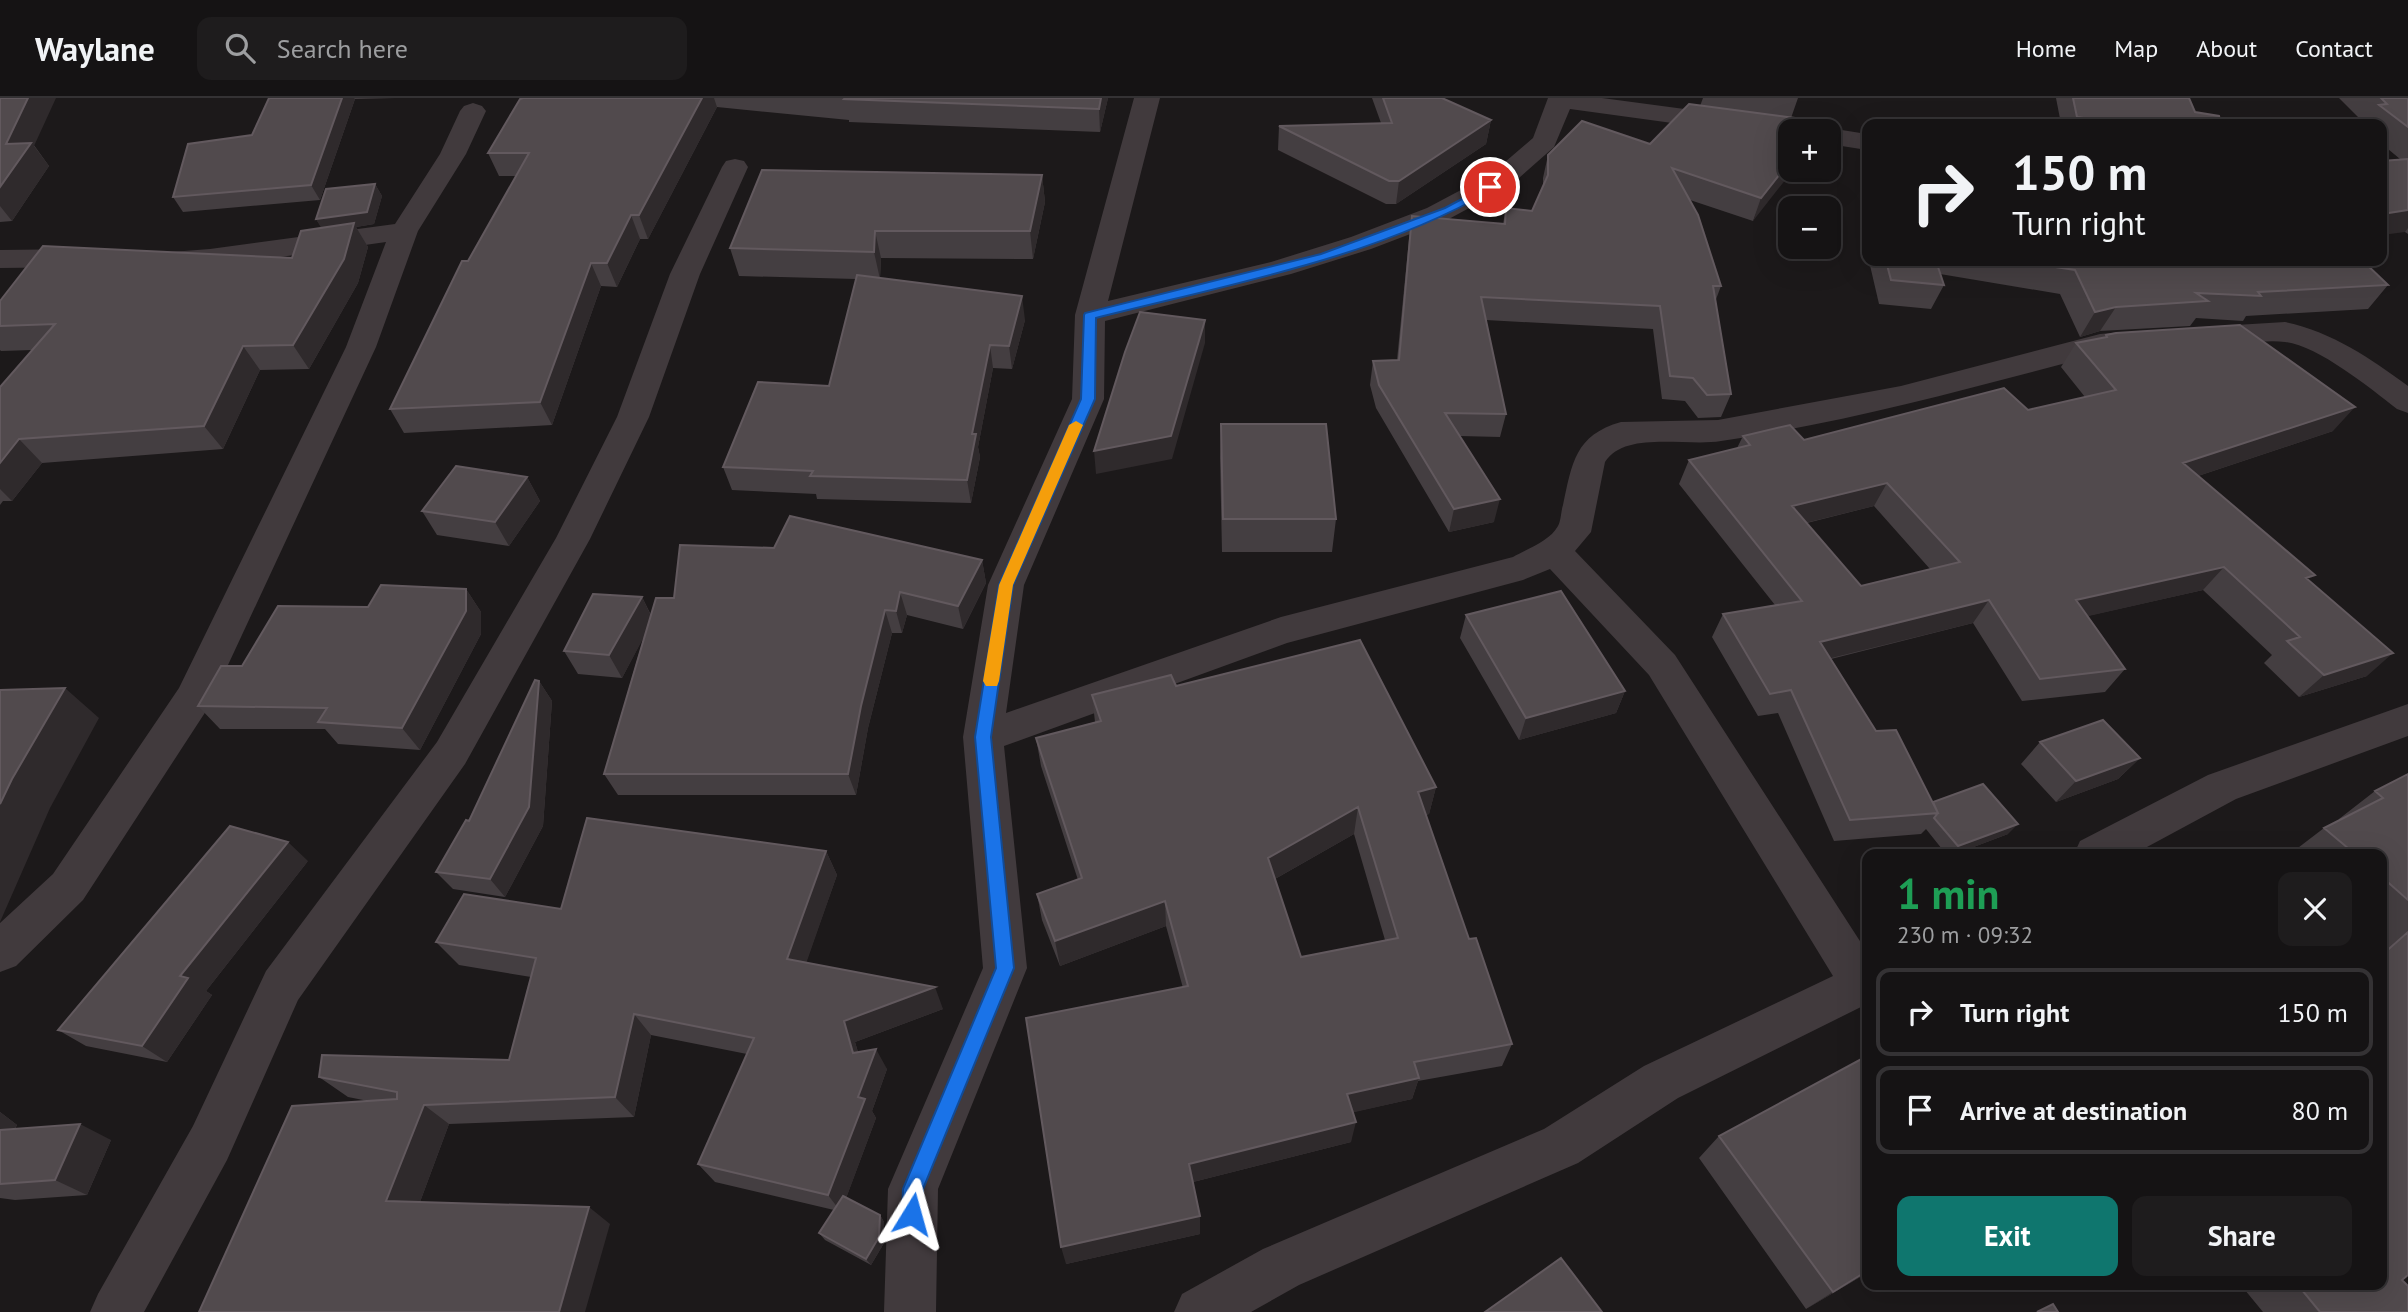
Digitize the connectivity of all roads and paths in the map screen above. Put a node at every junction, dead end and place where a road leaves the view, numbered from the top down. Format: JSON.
{"nodes":[{"id":1,"x":1147,"y":98,"type":"edge"},
{"id":2,"x":1561,"y":99,"type":"edge"},
{"id":3,"x":473,"y":111,"type":"dead end"},
{"id":4,"x":1778,"y":129,"type":"edge"},
{"id":5,"x":1841,"y":138,"type":"edge"},
{"id":6,"x":1862,"y":141,"type":"edge"},
{"id":7,"x":735,"y":167,"type":"dead end"},
{"id":8,"x":404,"y":231,"type":"junction"},
{"id":9,"x":113,"y":258,"type":"edge"},
{"id":10,"x":155,"y":258,"type":"edge"},
{"id":11,"x":0,"y":259,"type":"edge"},
{"id":12,"x":1090,"y":315,"type":"junction"},
{"id":13,"x":2408,"y":402,"type":"edge"},
{"id":14,"x":1554,"y":551,"type":"junction"},
{"id":15,"x":2408,"y":720,"type":"edge"},
{"id":16,"x":983,"y":737,"type":"junction"},
{"id":17,"x":2104,"y":849,"type":"edge"},
{"id":18,"x":0,"y":951,"type":"edge"},
{"id":19,"x":1862,"y":979,"type":"edge"},
{"id":20,"x":1862,"y":985,"type":"edge"},
{"id":21,"x":116,"y":1312,"type":"edge"},
{"id":22,"x":910,"y":1312,"type":"edge"},
{"id":23,"x":1200,"y":1312,"type":"edge"}],
"edges":[{"from":1,"to":12,"type":"street"},
{"from":2,"to":4,"type":"street"},
{"from":2,"to":12,"type":"street"},
{"from":3,"to":8,"type":"street"},
{"from":5,"to":6,"type":"street"},
{"from":7,"to":21,"type":"street"},
{"from":8,"to":10,"type":"street"},
{"from":8,"to":18,"type":"street"},
{"from":9,"to":11,"type":"street"},
{"from":12,"to":16,"type":"street"},
{"from":13,"to":14,"type":"street"},
{"from":14,"to":16,"type":"street"},
{"from":14,"to":19,"type":"street"},
{"from":15,"to":17,"type":"street"},
{"from":16,"to":22,"type":"street"},
{"from":20,"to":23,"type":"street"}]}
